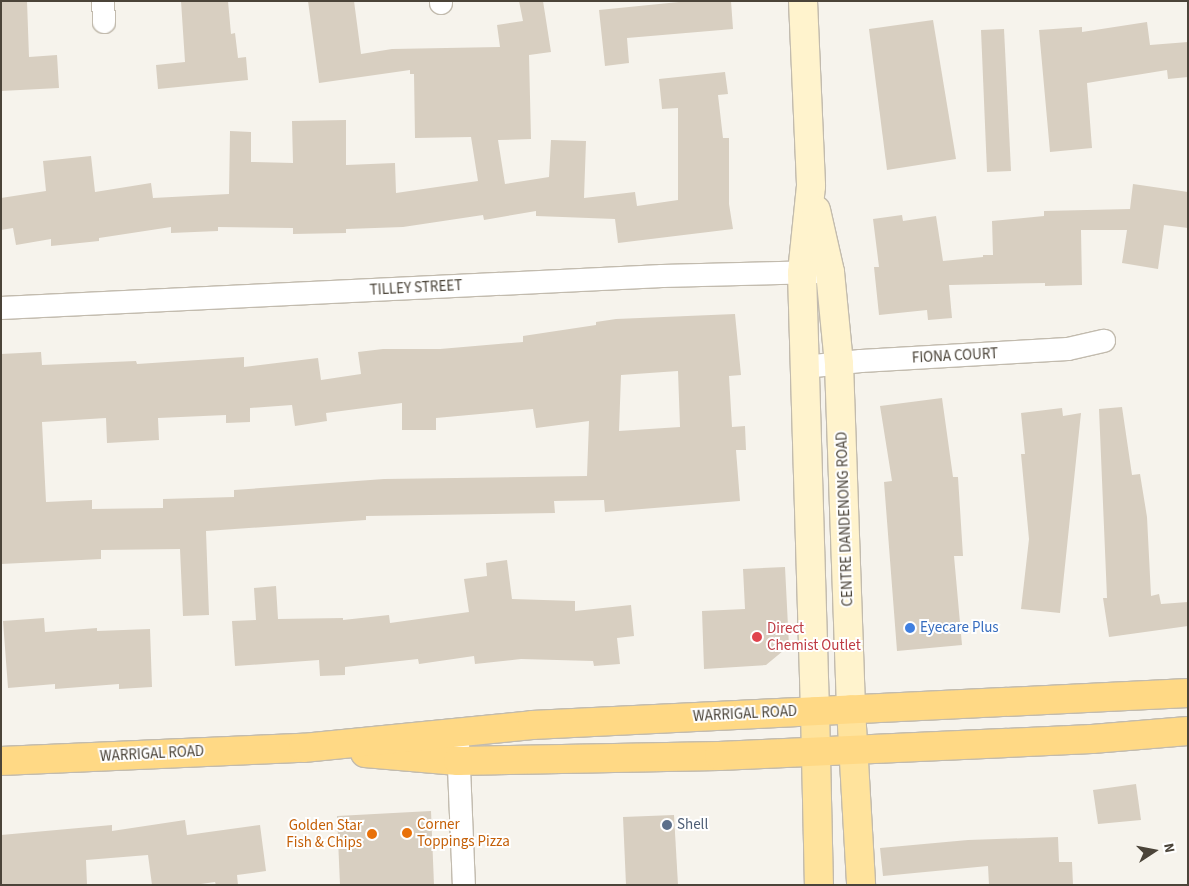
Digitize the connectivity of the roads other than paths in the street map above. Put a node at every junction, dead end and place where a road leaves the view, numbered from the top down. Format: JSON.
{"nodes":[{"id":1,"x":803,"y":1,"type":"edge"},
{"id":2,"x":811,"y":186,"type":"junction"},
{"id":3,"x":830,"y":272,"type":"junction"},
{"id":4,"x":802,"y":273,"type":"junction"},
{"id":5,"x":1,"y":308,"type":"edge"},
{"id":6,"x":1104,"y":341,"type":"dead end"},
{"id":7,"x":839,"y":364,"type":"junction"},
{"id":8,"x":805,"y":367,"type":"junction"},
{"id":9,"x":1188,"y":693,"type":"edge"},
{"id":10,"x":852,"y":709,"type":"junction"},
{"id":11,"x":815,"y":711,"type":"junction"},
{"id":12,"x":457,"y":731,"type":"junction"},
{"id":13,"x":1188,"y":731,"type":"edge"},
{"id":14,"x":303,"y":748,"type":"junction"},
{"id":15,"x":854,"y":749,"type":"junction"},
{"id":16,"x":816,"y":752,"type":"junction"},
{"id":17,"x":1,"y":761,"type":"edge"},
{"id":18,"x":458,"y":761,"type":"junction"},
{"id":19,"x":464,"y":885,"type":"edge"},
{"id":20,"x":819,"y":885,"type":"edge"},
{"id":21,"x":860,"y":885,"type":"edge"}],
"edges":[{"from":1,"to":2,"type":"main road","name":"CENTRE DANDENONG ROAD"},
{"from":2,"to":3,"type":"main road","name":"CENTRE DANDENONG ROAD"},
{"from":2,"to":4,"type":"main road","name":"CENTRE DANDENONG ROAD"},
{"from":3,"to":4,"type":"street","name":"TILLEY STREET"},
{"from":3,"to":7,"type":"main road","name":"CENTRE DANDENONG ROAD"},
{"from":4,"to":5,"type":"street","name":"TILLEY STREET"},
{"from":4,"to":8,"type":"main road","name":"CENTRE DANDENONG ROAD"},
{"from":6,"to":7,"type":"street","name":"FIONA COURT"},
{"from":7,"to":8,"type":"street","name":"FIONA COURT"},
{"from":7,"to":10,"type":"main road","name":"CENTRE DANDENONG ROAD"},
{"from":8,"to":11,"type":"main road","name":"CENTRE DANDENONG ROAD"},
{"from":9,"to":10,"type":"highway","name":"WARRIGAL ROAD"},
{"from":10,"to":11,"type":"highway","name":"WARRIGAL ROAD"},
{"from":10,"to":15,"type":"main road","name":"CENTRE DANDENONG ROAD"},
{"from":11,"to":12,"type":"highway","name":"WARRIGAL ROAD"},
{"from":11,"to":16,"type":"main road","name":"CENTRE DANDENONG ROAD"},
{"from":12,"to":14,"type":"highway","name":"WARRIGAL ROAD"},
{"from":12,"to":18,"type":"street"},
{"from":13,"to":15,"type":"highway","name":"WARRIGAL ROAD"},
{"from":14,"to":17,"type":"highway","name":"WARRIGAL ROAD"},
{"from":14,"to":18,"type":"highway","name":"WARRIGAL ROAD"},
{"from":15,"to":16,"type":"highway","name":"WARRIGAL ROAD"},
{"from":15,"to":21,"type":"main road","name":"CENTRE DANDENONG ROAD"},
{"from":16,"to":18,"type":"highway","name":"WARRIGAL ROAD"},
{"from":16,"to":20,"type":"main road","name":"CENTRE DANDENONG ROAD"},
{"from":18,"to":19,"type":"street"}]}
